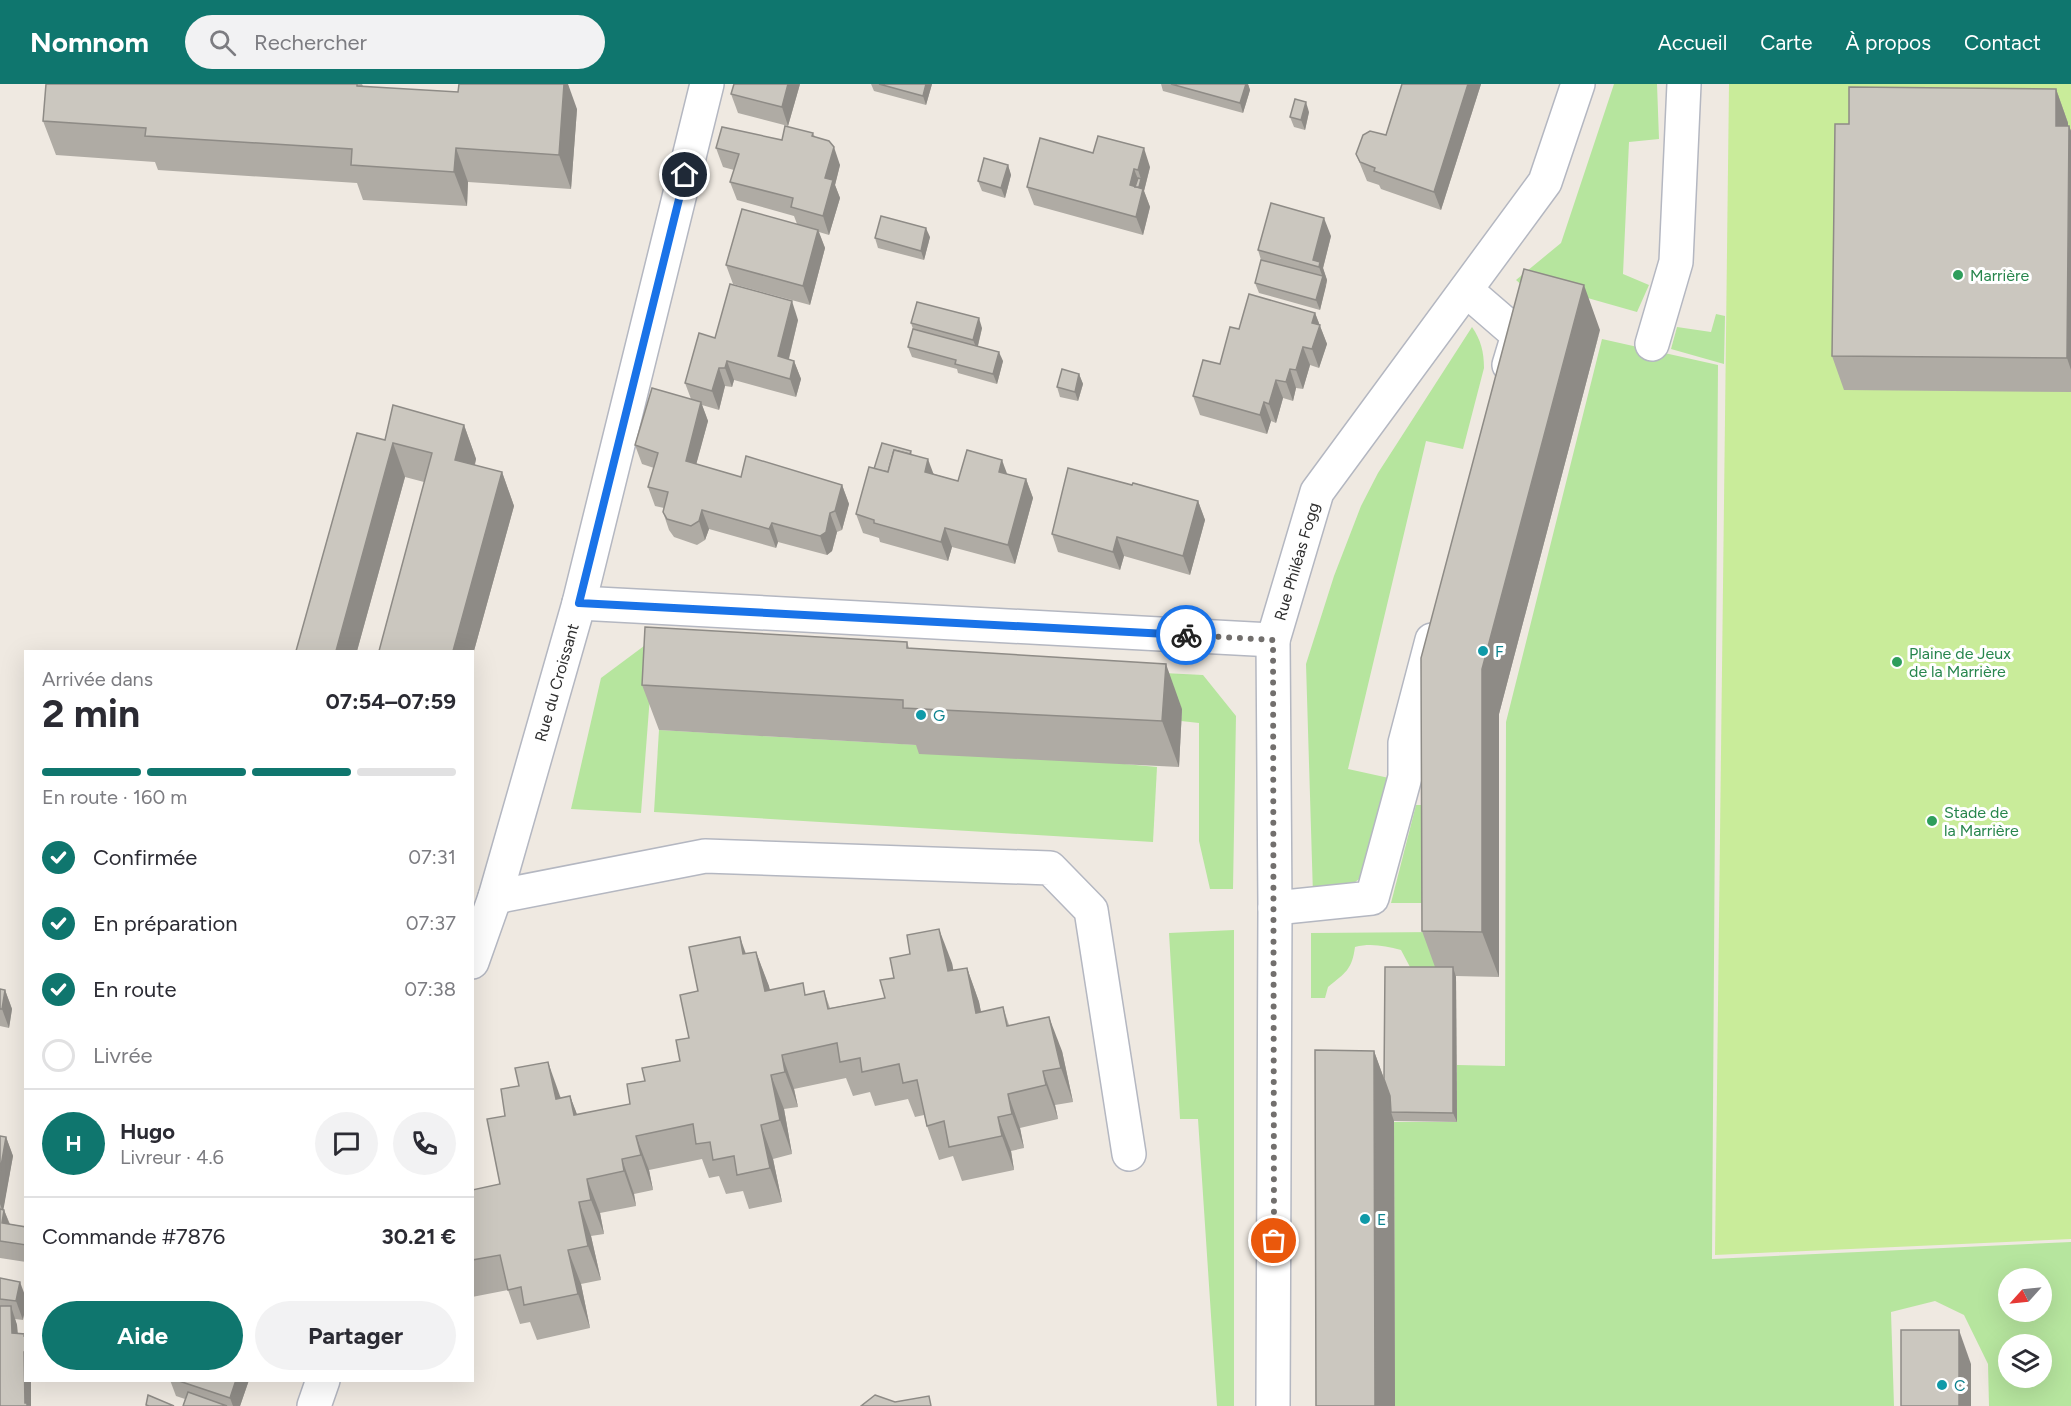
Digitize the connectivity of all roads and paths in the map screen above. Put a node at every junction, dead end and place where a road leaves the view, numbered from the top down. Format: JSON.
{"nodes":[{"id":1,"x":707,"y":84,"type":"edge"},
{"id":2,"x":1578,"y":84,"type":"edge"},
{"id":3,"x":1684,"y":84,"type":"edge"},
{"id":4,"x":1466,"y":290,"type":"junction"},
{"id":5,"x":1652,"y":344,"type":"dead end"},
{"id":6,"x":1502,"y":392,"type":"edge"},
{"id":7,"x":579,"y":603,"type":"junction"},
{"id":8,"x":1441,"y":609,"type":"edge"},
{"id":9,"x":1273,"y":640,"type":"junction"},
{"id":10,"x":495,"y":897,"type":"junction"},
{"id":11,"x":1275,"y":908,"type":"junction"},
{"id":12,"x":474,"y":956,"type":"edge"},
{"id":13,"x":1128,"y":1154,"type":"dead end"},
{"id":14,"x":322,"y":1382,"type":"edge"},
{"id":15,"x":314,"y":1406,"type":"edge"},
{"id":16,"x":1273,"y":1406,"type":"edge"}],
"edges":[{"from":1,"to":7,"type":"street","name":"Rue du Croissant"},
{"from":2,"to":4,"type":"street","name":"Rue Philéas Fogg"},
{"from":3,"to":5,"type":"street"},
{"from":4,"to":6,"type":"street"},
{"from":4,"to":9,"type":"street","name":"Rue Philéas Fogg"},
{"from":7,"to":9,"type":"street","name":"Rue Philéas Fogg"},
{"from":7,"to":10,"type":"street","name":"Rue du Croissant"},
{"from":8,"to":11,"type":"street"},
{"from":9,"to":11,"type":"street"},
{"from":10,"to":12,"type":"street","name":"Rue du Croissant"},
{"from":10,"to":13,"type":"street"},
{"from":11,"to":16,"type":"street"},
{"from":14,"to":15,"type":"street"}]}
